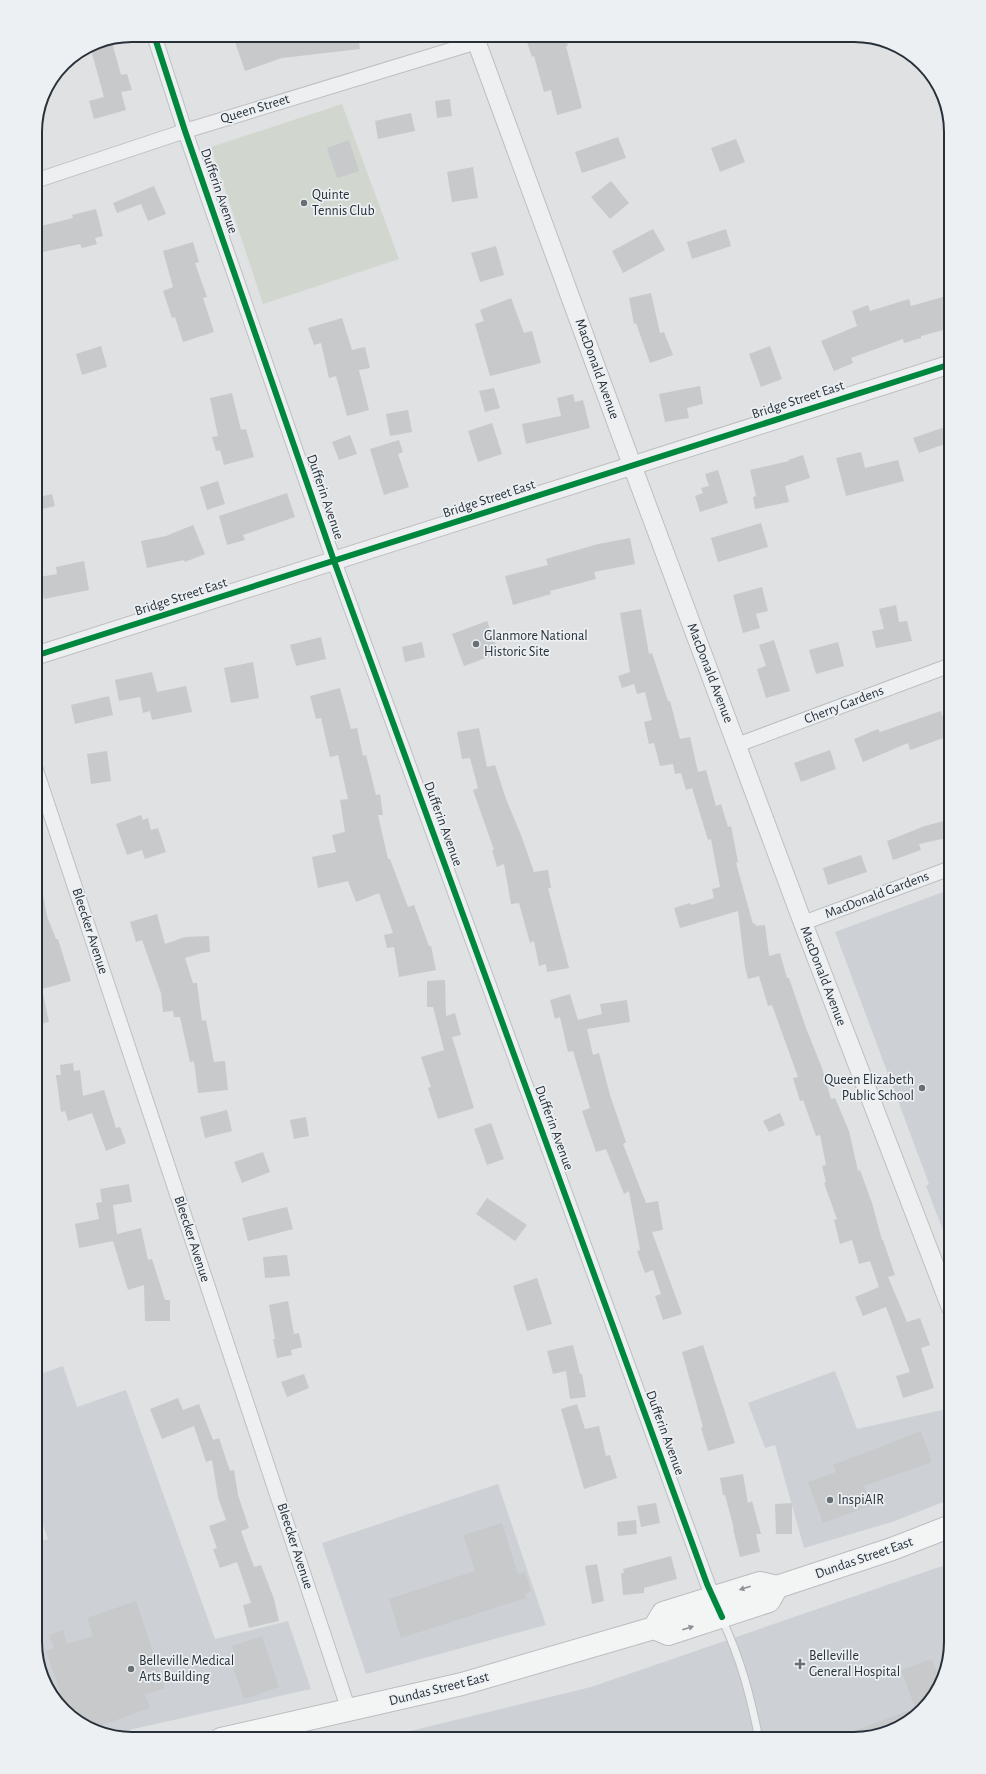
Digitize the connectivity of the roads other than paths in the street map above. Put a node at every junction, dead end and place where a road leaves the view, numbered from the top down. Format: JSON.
{"nodes":[{"id":1,"x":156,"y":42,"type":"edge"},
{"id":2,"x":467,"y":42,"type":"edge"},
{"id":3,"x":477,"y":42,"type":"edge"},
{"id":4,"x":185,"y":131,"type":"junction"},
{"id":5,"x":42,"y":179,"type":"edge"},
{"id":6,"x":944,"y":366,"type":"edge"},
{"id":7,"x":632,"y":465,"type":"junction"},
{"id":8,"x":334,"y":561,"type":"junction"},
{"id":9,"x":42,"y":654,"type":"edge"},
{"id":10,"x":944,"y":668,"type":"edge"},
{"id":11,"x":737,"y":745,"type":"junction"},
{"id":12,"x":42,"y":788,"type":"edge"},
{"id":13,"x":944,"y":871,"type":"edge"},
{"id":14,"x":803,"y":923,"type":"junction"},
{"id":15,"x":944,"y":1290,"type":"edge"},
{"id":16,"x":944,"y":1529,"type":"edge"},
{"id":17,"x":717,"y":1607,"type":"junction"},
{"id":18,"x":349,"y":1711,"type":"junction"},
{"id":19,"x":253,"y":1732,"type":"edge"},
{"id":20,"x":758,"y":1732,"type":"edge"}],
"edges":[{"from":1,"to":4,"type":"street","name":"Dufferin Avenue"},
{"from":2,"to":4,"type":"street","name":"Queen Street"},
{"from":3,"to":7,"type":"street","name":"MacDonald Avenue"},
{"from":4,"to":5,"type":"street","name":"Queen Street"},
{"from":4,"to":8,"type":"street","name":"Dufferin Avenue"},
{"from":6,"to":7,"type":"street","name":"Bridge Street East"},
{"from":7,"to":8,"type":"street","name":"Bridge Street East"},
{"from":7,"to":11,"type":"street","name":"MacDonald Avenue"},
{"from":8,"to":9,"type":"street","name":"Bridge Street East"},
{"from":8,"to":17,"type":"street","name":"Dufferin Avenue"},
{"from":10,"to":11,"type":"street","name":"Cherry Gardens"},
{"from":11,"to":14,"type":"street","name":"MacDonald Avenue"},
{"from":12,"to":18,"type":"street","name":"Bleecker Avenue"},
{"from":13,"to":14,"type":"street","name":"MacDonald Gardens"},
{"from":14,"to":15,"type":"street","name":"MacDonald Avenue"},
{"from":16,"to":17,"type":"main road","name":"Dundas Street East"},
{"from":17,"to":18,"type":"main road","name":"Dundas Street East"},
{"from":17,"to":20,"type":"lane"},
{"from":18,"to":19,"type":"main road","name":"Dundas Street East"}]}
